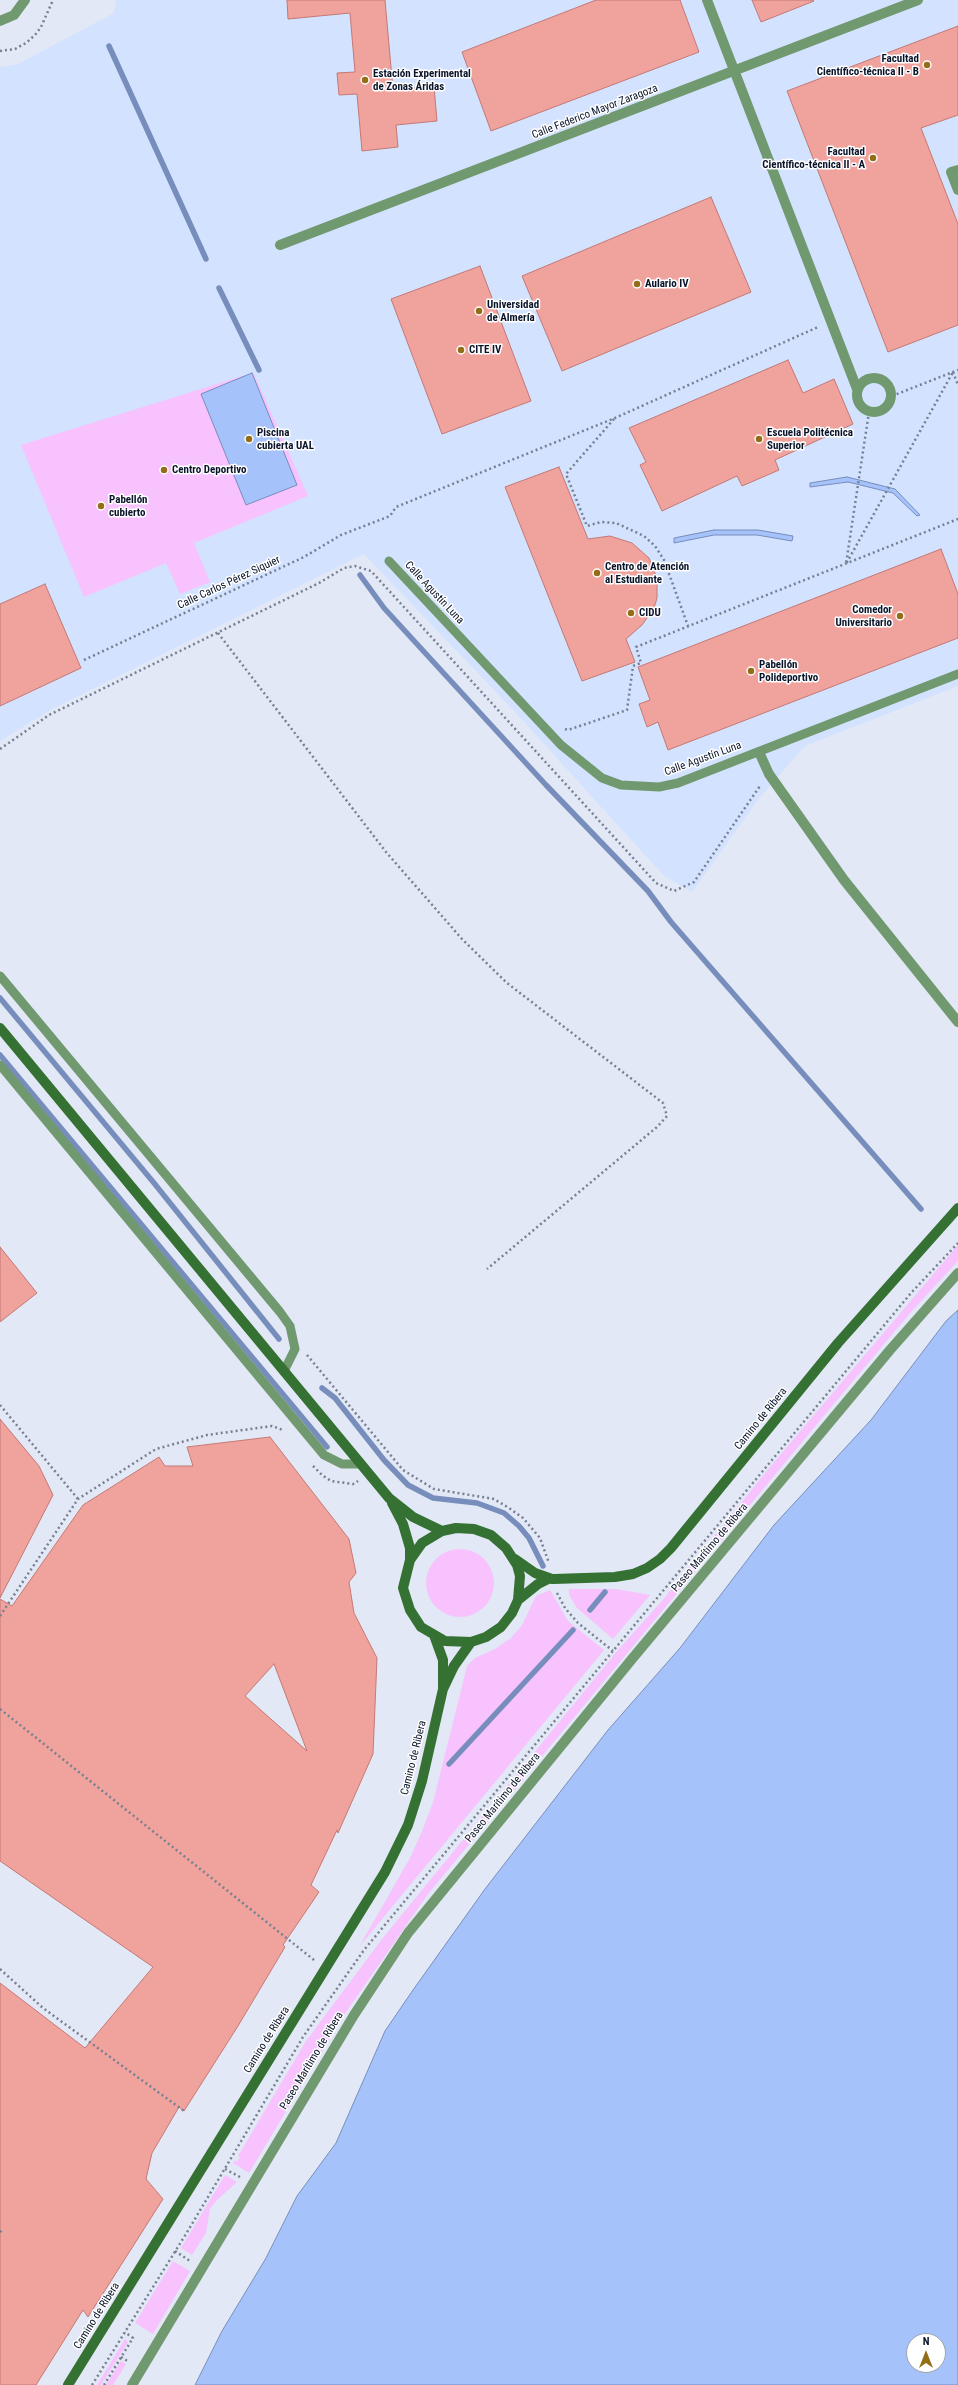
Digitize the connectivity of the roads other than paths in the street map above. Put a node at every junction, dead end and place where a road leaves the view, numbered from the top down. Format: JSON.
{"nodes":[{"id":1,"x":25,"y":0,"type":"edge"},
{"id":2,"x":707,"y":0,"type":"edge"},
{"id":3,"x":918,"y":0,"type":"edge"},
{"id":4,"x":0,"y":21,"type":"edge"},
{"id":5,"x":735,"y":71,"type":"junction"},
{"id":6,"x":958,"y":170,"type":"edge"},
{"id":7,"x":958,"y":190,"type":"edge"},
{"id":8,"x":280,"y":245,"type":"dead end"},
{"id":9,"x":857,"y":389,"type":"junction"},
{"id":10,"x":389,"y":562,"type":"dead end"},
{"id":11,"x":958,"y":674,"type":"edge"},
{"id":12,"x":759,"y":752,"type":"junction"},
{"id":13,"x":0,"y":976,"type":"edge"},
{"id":14,"x":958,"y":1022,"type":"edge"},
{"id":15,"x":0,"y":1028,"type":"edge"},
{"id":16,"x":0,"y":1065,"type":"edge"},
{"id":17,"x":958,"y":1208,"type":"edge"},
{"id":18,"x":958,"y":1273,"type":"edge"},
{"id":19,"x":284,"y":1371,"type":"junction"},
{"id":20,"x":361,"y":1464,"type":"junction"},
{"id":21,"x":389,"y":1498,"type":"junction"},
{"id":22,"x":442,"y":1531,"type":"junction"},
{"id":23,"x":512,"y":1556,"type":"junction"},
{"id":24,"x":410,"y":1560,"type":"junction"},
{"id":25,"x":552,"y":1579,"type":"junction"},
{"id":26,"x":518,"y":1600,"type":"junction"},
{"id":27,"x":434,"y":1635,"type":"junction"},
{"id":28,"x":471,"y":1642,"type":"junction"},
{"id":29,"x":443,"y":1689,"type":"junction"},
{"id":30,"x":68,"y":2385,"type":"edge"},
{"id":31,"x":132,"y":2385,"type":"edge"}],
"edges":[{"from":1,"to":4,"type":"street"},
{"from":2,"to":5,"type":"street"},
{"from":3,"to":5,"type":"street","name":"Calle Federico Mayor Zaragoza"},
{"from":5,"to":8,"type":"street","name":"Calle Federico Mayor Zaragoza"},
{"from":5,"to":9,"type":"street"},
{"from":6,"to":7,"type":"street"},
{"from":9,"to":9,"type":"street"},
{"from":10,"to":12,"type":"lane","name":"Calle Agustín Luna"},
{"from":11,"to":12,"type":"lane","name":"Calle Agustín Luna"},
{"from":12,"to":14,"type":"street"},
{"from":13,"to":19,"type":"lane"},
{"from":15,"to":19,"type":"main road"},
{"from":16,"to":20,"type":"lane"},
{"from":17,"to":25,"type":"main road","name":"Camino de Ribera"},
{"from":18,"to":31,"type":"street","name":"Paseo Marítimo de Ribera"},
{"from":19,"to":20,"type":"main road"},
{"from":20,"to":21,"type":"main road"},
{"from":21,"to":22,"type":"main road"},
{"from":21,"to":24,"type":"main road"},
{"from":22,"to":23,"type":"main road"},
{"from":22,"to":24,"type":"main road"},
{"from":23,"to":25,"type":"main road","name":"Camino de Ribera"},
{"from":23,"to":26,"type":"main road"},
{"from":24,"to":27,"type":"main road"},
{"from":25,"to":26,"type":"main road"},
{"from":26,"to":28,"type":"main road"},
{"from":27,"to":28,"type":"main road"},
{"from":27,"to":29,"type":"main road","name":"Camino de Ribera"},
{"from":28,"to":29,"type":"main road","name":"Camino de Ribera"},
{"from":29,"to":30,"type":"main road","name":"Camino de Ribera"}]}
